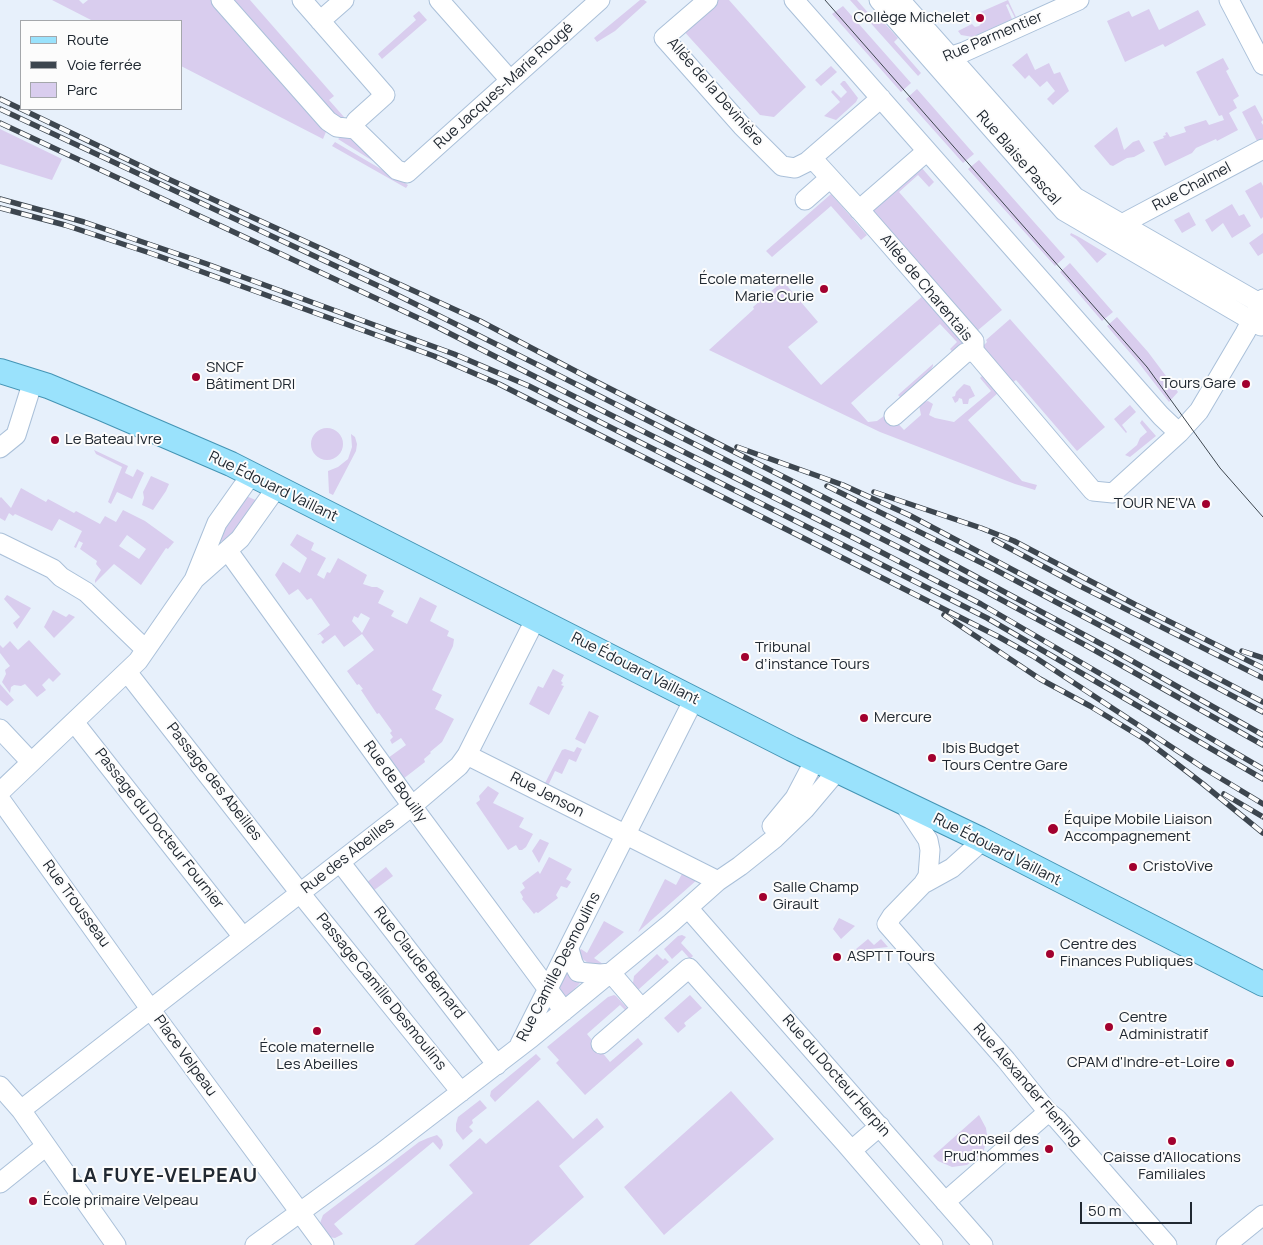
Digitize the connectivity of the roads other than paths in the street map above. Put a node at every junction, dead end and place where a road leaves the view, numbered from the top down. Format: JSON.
{"nodes":[{"id":1,"x":221,"y":0,"type":"edge"},
{"id":2,"x":302,"y":0,"type":"edge"},
{"id":3,"x":344,"y":0,"type":"edge"},
{"id":4,"x":439,"y":0,"type":"edge"},
{"id":5,"x":600,"y":0,"type":"edge"},
{"id":6,"x":708,"y":0,"type":"edge"},
{"id":7,"x":794,"y":0,"type":"edge"},
{"id":8,"x":879,"y":0,"type":"edge"},
{"id":9,"x":900,"y":0,"type":"edge"},
{"id":10,"x":1078,"y":0,"type":"edge"},
{"id":11,"x":1229,"y":0,"type":"edge"},
{"id":12,"x":320,"y":21,"type":"junction"},
{"id":13,"x":942,"y":60,"type":"junction"},
{"id":14,"x":1263,"y":65,"type":"edge"},
{"id":15,"x":510,"y":80,"type":"junction"},
{"id":16,"x":881,"y":98,"type":"junction"},
{"id":17,"x":355,"y":129,"type":"junction"},
{"id":18,"x":1263,"y":149,"type":"edge"},
{"id":19,"x":927,"y":151,"type":"junction"},
{"id":20,"x":812,"y":158,"type":"junction"},
{"id":21,"x":830,"y":178,"type":"junction"},
{"id":22,"x":805,"y":200,"type":"dead end"},
{"id":23,"x":859,"y":210,"type":"junction"},
{"id":24,"x":1122,"y":224,"type":"junction"},
{"id":25,"x":1262,"y":302,"type":"edge"},
{"id":26,"x":1257,"y":324,"type":"edge"},
{"id":27,"x":974,"y":351,"type":"junction"},
{"id":28,"x":0,"y":371,"type":"edge"},
{"id":29,"x":34,"y":381,"type":"junction"},
{"id":30,"x":894,"y":416,"type":"dead end"},
{"id":31,"x":1178,"y":433,"type":"junction"},
{"id":32,"x":0,"y":448,"type":"edge"},
{"id":33,"x":251,"y":475,"type":"junction"},
{"id":34,"x":277,"y":488,"type":"junction"},
{"id":35,"x":0,"y":543,"type":"edge"},
{"id":36,"x":228,"y":551,"type":"junction"},
{"id":37,"x":194,"y":580,"type":"junction"},
{"id":38,"x":536,"y":618,"type":"junction"},
{"id":39,"x":146,"y":649,"type":"junction"},
{"id":40,"x":127,"y":672,"type":"junction"},
{"id":41,"x":694,"y":699,"type":"junction"},
{"id":42,"x":74,"y":722,"type":"junction"},
{"id":43,"x":0,"y":729,"type":"edge"},
{"id":44,"x":468,"y":755,"type":"junction"},
{"id":45,"x":815,"y":760,"type":"junction"},
{"id":46,"x":31,"y":762,"type":"junction"},
{"id":47,"x":837,"y":771,"type":"junction"},
{"id":48,"x":0,"y":792,"type":"edge"},
{"id":49,"x":0,"y":799,"type":"edge"},
{"id":50,"x":904,"y":804,"type":"junction"},
{"id":51,"x":412,"y":806,"type":"junction"},
{"id":52,"x":627,"y":835,"type":"junction"},
{"id":53,"x":982,"y":841,"type":"junction"},
{"id":54,"x":340,"y":862,"type":"junction"},
{"id":55,"x":718,"y":880,"type":"junction"},
{"id":56,"x":922,"y":884,"type":"junction"},
{"id":57,"x":300,"y":892,"type":"junction"},
{"id":58,"x":688,"y":908,"type":"junction"},
{"id":59,"x":243,"y":937,"type":"junction"},
{"id":60,"x":569,"y":949,"type":"junction"},
{"id":61,"x":611,"y":973,"type":"junction"},
{"id":62,"x":1263,"y":984,"type":"edge"},
{"id":63,"x":548,"y":989,"type":"junction"},
{"id":64,"x":151,"y":1009,"type":"junction"},
{"id":65,"x":642,"y":1009,"type":"junction"},
{"id":66,"x":564,"y":1011,"type":"junction"},
{"id":67,"x":601,"y":1044,"type":"dead end"},
{"id":68,"x":517,"y":1050,"type":"junction"},
{"id":69,"x":497,"y":1065,"type":"junction"},
{"id":70,"x":0,"y":1086,"type":"edge"},
{"id":71,"x":461,"y":1092,"type":"junction"},
{"id":72,"x":21,"y":1110,"type":"junction"},
{"id":73,"x":1048,"y":1112,"type":"junction"},
{"id":74,"x":880,"y":1126,"type":"junction"},
{"id":75,"x":46,"y":1146,"type":"junction"},
{"id":76,"x":852,"y":1150,"type":"junction"},
{"id":77,"x":0,"y":1183,"type":"edge"},
{"id":78,"x":945,"y":1202,"type":"junction"},
{"id":79,"x":300,"y":1212,"type":"junction"},
{"id":80,"x":1263,"y":1215,"type":"edge"},
{"id":81,"x":116,"y":1245,"type":"edge"},
{"id":82,"x":255,"y":1245,"type":"edge"},
{"id":83,"x":324,"y":1245,"type":"edge"},
{"id":84,"x":933,"y":1245,"type":"edge"},
{"id":85,"x":983,"y":1245,"type":"edge"},
{"id":86,"x":1167,"y":1245,"type":"edge"},
{"id":87,"x":1226,"y":1245,"type":"edge"}],
"edges":[{"from":1,"to":17,"type":"street"},
{"from":2,"to":12,"type":"street"},
{"from":3,"to":12,"type":"street"},
{"from":4,"to":15,"type":"street"},
{"from":5,"to":15,"type":"street","name":"Rue Jacques-Marie Rougé"},
{"from":6,"to":20,"type":"street","name":"Allée de la Devinière"},
{"from":7,"to":16,"type":"street"},
{"from":8,"to":13,"type":"street","name":"Rue Blaise Pascal"},
{"from":9,"to":13,"type":"street","name":"Rue Blaise Pascal"},
{"from":10,"to":13,"type":"street","name":"Rue Parmentier"},
{"from":11,"to":14,"type":"street"},
{"from":12,"to":17,"type":"street"},
{"from":13,"to":24,"type":"street","name":"Rue Blaise Pascal"},
{"from":13,"to":26,"type":"street","name":"Rue Blaise Pascal"},
{"from":15,"to":17,"type":"street","name":"Rue Jacques-Marie Rougé"},
{"from":16,"to":19,"type":"street"},
{"from":16,"to":20,"type":"street"},
{"from":18,"to":24,"type":"street","name":"Rue Chalmel"},
{"from":19,"to":23,"type":"street"},
{"from":19,"to":31,"type":"street"},
{"from":20,"to":21,"type":"street","name":"Allée de Charentais"},
{"from":21,"to":22,"type":"street"},
{"from":21,"to":23,"type":"street","name":"Allée de Charentais"},
{"from":23,"to":27,"type":"street","name":"Allée de Charentais"},
{"from":24,"to":25,"type":"street","name":"Rue Blaise Pascal"},
{"from":25,"to":26,"type":"street"},
{"from":26,"to":31,"type":"street"},
{"from":27,"to":30,"type":"street"},
{"from":27,"to":31,"type":"street","name":"Allée de Charentais"},
{"from":28,"to":29,"type":"main road","name":"Rue Édouard Vaillant"},
{"from":29,"to":32,"type":"street"},
{"from":29,"to":33,"type":"main road","name":"Rue Édouard Vaillant"},
{"from":33,"to":34,"type":"main road","name":"Rue Édouard Vaillant"},
{"from":33,"to":37,"type":"street"},
{"from":34,"to":36,"type":"street"},
{"from":34,"to":38,"type":"main road","name":"Rue Édouard Vaillant"},
{"from":35,"to":39,"type":"street"},
{"from":36,"to":37,"type":"street"},
{"from":36,"to":51,"type":"street","name":"Rue de Bouilly"},
{"from":37,"to":39,"type":"street"},
{"from":38,"to":41,"type":"main road","name":"Rue Édouard Vaillant"},
{"from":38,"to":44,"type":"street","name":"Rue des Abeilles"},
{"from":39,"to":40,"type":"street"},
{"from":40,"to":42,"type":"street"},
{"from":40,"to":57,"type":"street","name":"Passage des Abeilles"},
{"from":41,"to":45,"type":"main road","name":"Rue Édouard Vaillant"},
{"from":41,"to":52,"type":"street","name":"Rue Camille Desmoulins"},
{"from":42,"to":46,"type":"street"},
{"from":42,"to":59,"type":"street","name":"Passage du Docteur Fournier"},
{"from":43,"to":46,"type":"street"},
{"from":44,"to":51,"type":"street","name":"Rue des Abeilles"},
{"from":44,"to":52,"type":"street","name":"Rue Jenson"},
{"from":45,"to":47,"type":"main road","name":"Rue Édouard Vaillant"},
{"from":45,"to":55,"type":"street"},
{"from":46,"to":48,"type":"street"},
{"from":47,"to":50,"type":"main road","name":"Rue Édouard Vaillant"},
{"from":47,"to":55,"type":"street"},
{"from":49,"to":64,"type":"street","name":"Rue Trousseau"},
{"from":50,"to":53,"type":"main road","name":"Rue Édouard Vaillant"},
{"from":50,"to":56,"type":"street"},
{"from":51,"to":54,"type":"street","name":"Rue des Abeilles"},
{"from":51,"to":63,"type":"street","name":"Rue de Bouilly"},
{"from":52,"to":55,"type":"street","name":"Rue Jenson"},
{"from":52,"to":60,"type":"street","name":"Rue Camille Desmoulins"},
{"from":53,"to":56,"type":"street"},
{"from":53,"to":62,"type":"main road","name":"Rue Édouard Vaillant"},
{"from":54,"to":57,"type":"street","name":"Rue des Abeilles"},
{"from":54,"to":69,"type":"street","name":"Rue Claude Bernard"},
{"from":55,"to":58,"type":"street"},
{"from":56,"to":73,"type":"street","name":"Rue Alexander Fleming"},
{"from":57,"to":59,"type":"street","name":"Rue des Abeilles"},
{"from":57,"to":71,"type":"street","name":"Passage Camille Desmoulins"},
{"from":58,"to":61,"type":"street"},
{"from":58,"to":74,"type":"street","name":"Rue du Docteur Herpin"},
{"from":59,"to":64,"type":"street","name":"Rue des Abeilles"},
{"from":60,"to":61,"type":"street"},
{"from":60,"to":63,"type":"street","name":"Rue Camille Desmoulins"},
{"from":61,"to":65,"type":"street"},
{"from":61,"to":66,"type":"street"},
{"from":63,"to":66,"type":"street","name":"Rue de Bouilly"},
{"from":63,"to":68,"type":"street","name":"Rue Camille Desmoulins"},
{"from":64,"to":72,"type":"street","name":"Place Velpeau"},
{"from":64,"to":79,"type":"street","name":"Place Velpeau"},
{"from":65,"to":67,"type":"street"},
{"from":65,"to":76,"type":"street"},
{"from":66,"to":68,"type":"street"},
{"from":68,"to":69,"type":"street","name":"Rue Camille Desmoulins"},
{"from":69,"to":71,"type":"street","name":"Rue Camille Desmoulins"},
{"from":70,"to":72,"type":"street"},
{"from":71,"to":79,"type":"street","name":"Rue Camille Desmoulins"},
{"from":72,"to":75,"type":"street"},
{"from":73,"to":78,"type":"street"},
{"from":73,"to":86,"type":"street","name":"Rue Alexander Fleming"},
{"from":74,"to":76,"type":"street"},
{"from":74,"to":78,"type":"street","name":"Rue du Docteur Herpin"},
{"from":75,"to":77,"type":"street"},
{"from":75,"to":81,"type":"street"},
{"from":76,"to":84,"type":"street"},
{"from":78,"to":85,"type":"street","name":"Rue du Docteur Herpin"},
{"from":79,"to":82,"type":"street","name":"Rue Camille Desmoulins"},
{"from":79,"to":83,"type":"street","name":"Place Velpeau"},
{"from":80,"to":87,"type":"street"}]}
